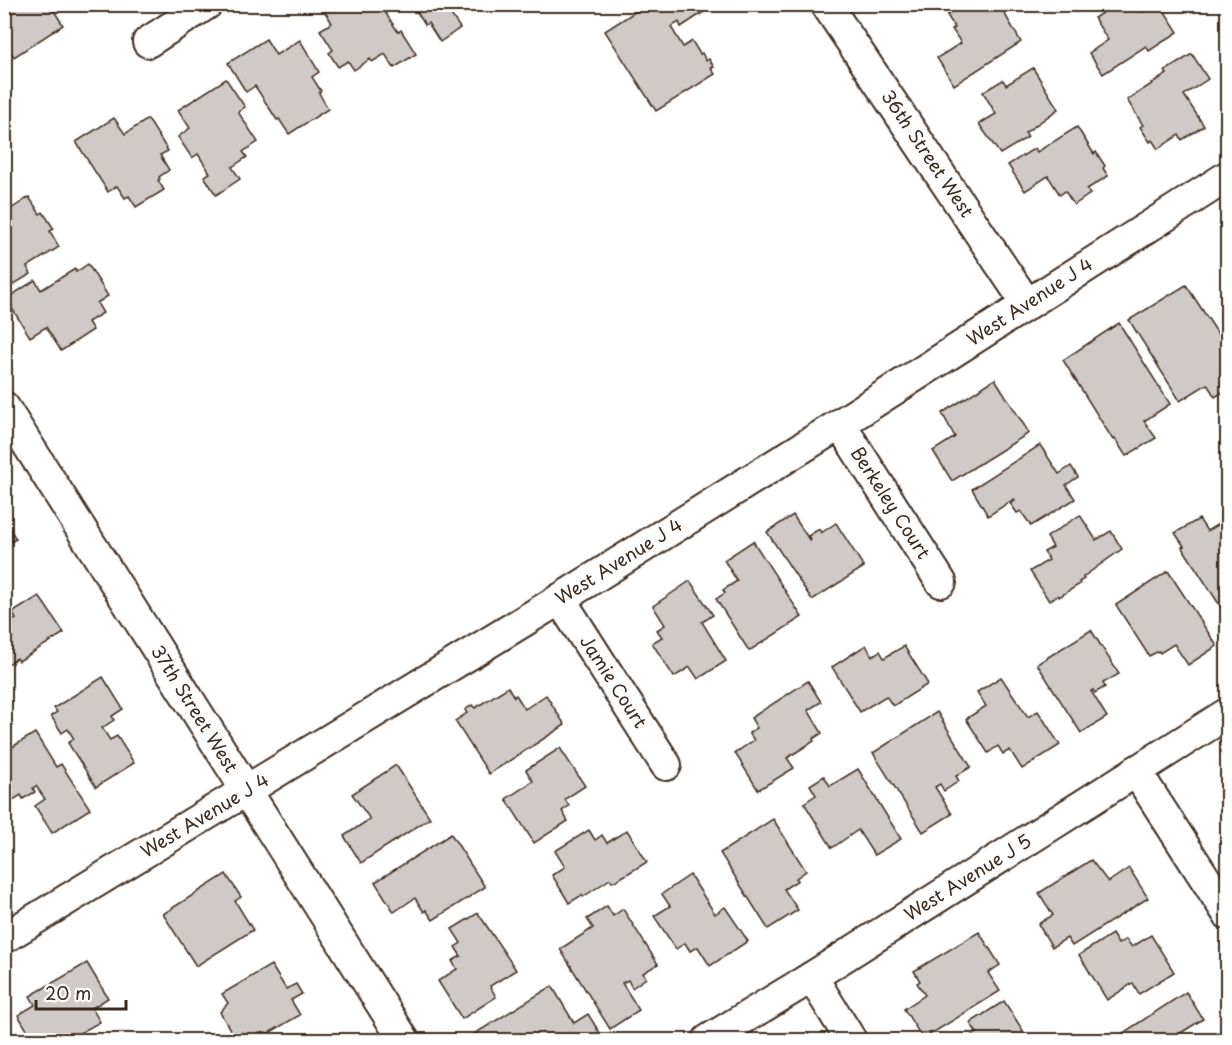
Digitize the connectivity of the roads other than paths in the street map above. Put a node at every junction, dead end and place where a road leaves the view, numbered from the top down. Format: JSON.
{"nodes":[{"id":1,"x":207,"y":4,"type":"edge"},
{"id":2,"x":826,"y":4,"type":"edge"},
{"id":3,"x":148,"y":42,"type":"dead end"},
{"id":4,"x":1227,"y":176,"type":"edge"},
{"id":5,"x":1027,"y":304,"type":"junction"},
{"id":6,"x":4,"y":407,"type":"edge"},
{"id":7,"x":840,"y":424,"type":"junction"},
{"id":8,"x":941,"y":582,"type":"dead end"},
{"id":9,"x":560,"y":599,"type":"junction"},
{"id":10,"x":1227,"y":713,"type":"edge"},
{"id":11,"x":666,"y":765,"type":"dead end"},
{"id":12,"x":1136,"y":771,"type":"junction"},
{"id":13,"x":246,"y":791,"type":"junction"},
{"id":14,"x":1227,"y":914,"type":"edge"},
{"id":15,"x":4,"y":938,"type":"edge"},
{"id":16,"x":812,"y":977,"type":"junction"},
{"id":17,"x":404,"y":1041,"type":"edge"},
{"id":18,"x":708,"y":1041,"type":"edge"},
{"id":19,"x":851,"y":1041,"type":"edge"}],
"edges":[{"from":1,"to":3,"type":"street"},
{"from":2,"to":5,"type":"street","name":"36th Street West"},
{"from":4,"to":5,"type":"street","name":"West Avenue J 4"},
{"from":5,"to":7,"type":"street","name":"West Avenue J 4"},
{"from":6,"to":13,"type":"street","name":"37th Street West"},
{"from":7,"to":8,"type":"street","name":"Berkeley Court"},
{"from":7,"to":9,"type":"street","name":"West Avenue J 4"},
{"from":9,"to":11,"type":"street","name":"Jamie Court"},
{"from":9,"to":13,"type":"street","name":"West Avenue J 4"},
{"from":10,"to":12,"type":"street","name":"West Avenue J 5"},
{"from":12,"to":14,"type":"street"},
{"from":12,"to":16,"type":"street","name":"West Avenue J 5"},
{"from":13,"to":15,"type":"street","name":"West Avenue J 4"},
{"from":13,"to":17,"type":"street","name":"37th Street West"},
{"from":16,"to":18,"type":"street","name":"West Avenue J 5"},
{"from":16,"to":19,"type":"street"}]}
